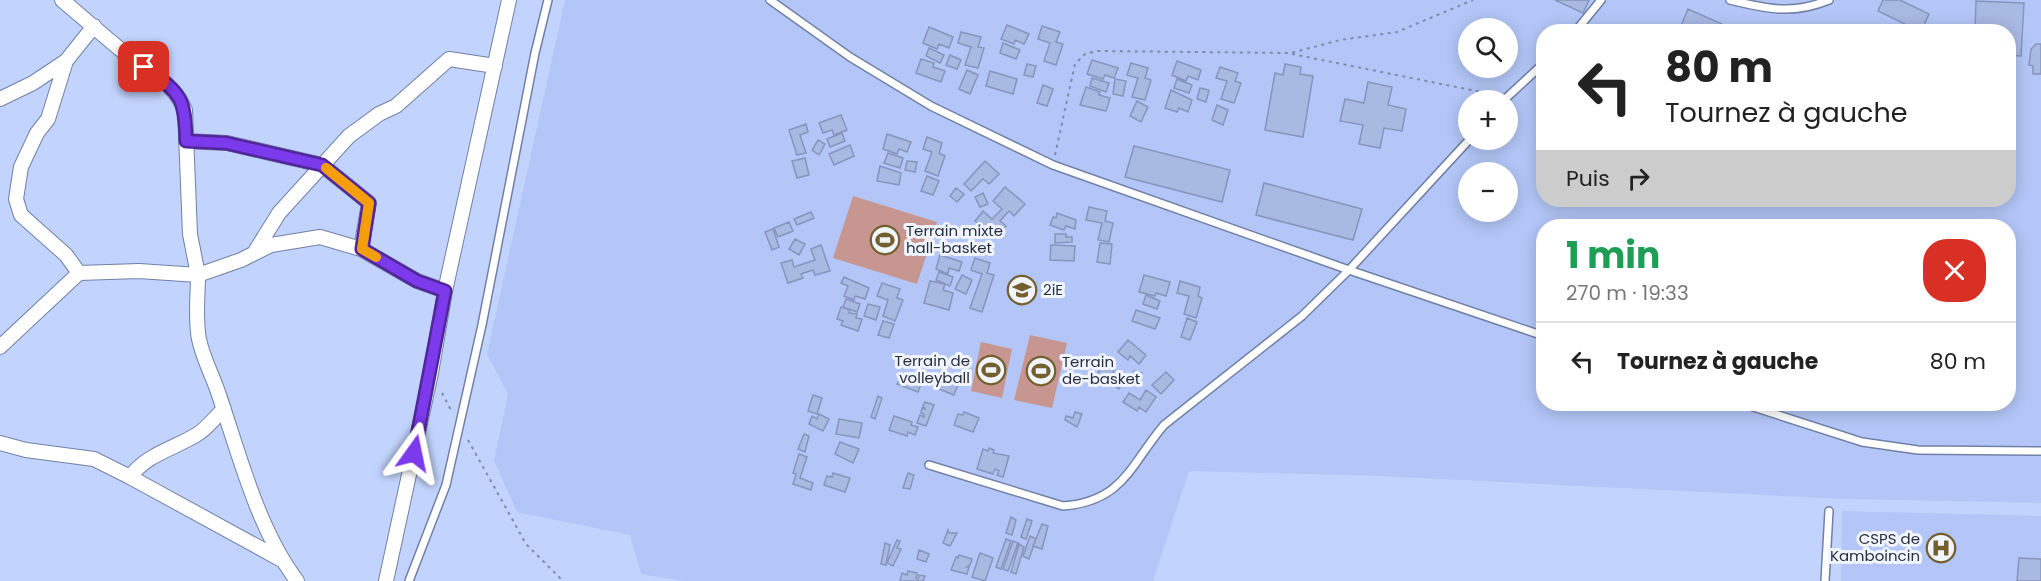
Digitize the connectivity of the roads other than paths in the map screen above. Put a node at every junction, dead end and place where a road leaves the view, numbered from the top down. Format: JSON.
{"nodes":[{"id":1,"x":62,"y":0,"type":"edge"},
{"id":2,"x":509,"y":0,"type":"edge"},
{"id":3,"x":548,"y":0,"type":"edge"},
{"id":4,"x":770,"y":0,"type":"edge"},
{"id":5,"x":1601,"y":0,"type":"edge"},
{"id":6,"x":1730,"y":0,"type":"edge"},
{"id":7,"x":1829,"y":0,"type":"edge"},
{"id":8,"x":1582,"y":24,"type":"edge"},
{"id":9,"x":94,"y":26,"type":"junction"},
{"id":10,"x":66,"y":61,"type":"junction"},
{"id":11,"x":495,"y":66,"type":"junction"},
{"id":12,"x":1536,"y":71,"type":"edge"},
{"id":13,"x":1516,"y":90,"type":"edge"},
{"id":14,"x":0,"y":99,"type":"edge"},
{"id":15,"x":186,"y":141,"type":"junction"},
{"id":16,"x":1459,"y":150,"type":"edge"},
{"id":17,"x":322,"y":165,"type":"junction"},
{"id":18,"x":362,"y":249,"type":"junction"},
{"id":19,"x":255,"y":251,"type":"junction"},
{"id":20,"x":1349,"y":270,"type":"junction"},
{"id":21,"x":79,"y":273,"type":"junction"},
{"id":22,"x":198,"y":275,"type":"junction"},
{"id":23,"x":445,"y":291,"type":"junction"},
{"id":24,"x":1536,"y":333,"type":"edge"},
{"id":25,"x":0,"y":347,"type":"edge"},
{"id":26,"x":224,"y":409,"type":"junction"},
{"id":27,"x":1766,"y":411,"type":"edge"},
{"id":28,"x":0,"y":442,"type":"edge"},
{"id":29,"x":2041,"y":451,"type":"edge"},
{"id":30,"x":929,"y":465,"type":"dead end"},
{"id":31,"x":130,"y":477,"type":"junction"},
{"id":32,"x":1829,"y":511,"type":"dead end"},
{"id":33,"x":280,"y":559,"type":"junction"},
{"id":34,"x":297,"y":581,"type":"edge"},
{"id":35,"x":386,"y":581,"type":"edge"},
{"id":36,"x":409,"y":581,"type":"edge"},
{"id":37,"x":1825,"y":581,"type":"edge"}],
"edges":[{"from":1,"to":9,"type":"street"},
{"from":2,"to":11,"type":"street"},
{"from":3,"to":36,"type":"lane"},
{"from":4,"to":20,"type":"lane"},
{"from":5,"to":8,"type":"lane"},
{"from":6,"to":7,"type":"lane"},
{"from":9,"to":10,"type":"street"},
{"from":9,"to":15,"type":"street"},
{"from":10,"to":14,"type":"street"},
{"from":10,"to":21,"type":"street"},
{"from":11,"to":17,"type":"street"},
{"from":11,"to":23,"type":"street"},
{"from":12,"to":13,"type":"lane"},
{"from":15,"to":17,"type":"street"},
{"from":15,"to":22,"type":"street"},
{"from":16,"to":20,"type":"lane"},
{"from":17,"to":18,"type":"street"},
{"from":17,"to":19,"type":"street"},
{"from":18,"to":19,"type":"street"},
{"from":18,"to":23,"type":"street"},
{"from":19,"to":22,"type":"street"},
{"from":20,"to":24,"type":"lane"},
{"from":20,"to":30,"type":"lane"},
{"from":21,"to":22,"type":"street"},
{"from":21,"to":25,"type":"street"},
{"from":22,"to":26,"type":"street"},
{"from":23,"to":35,"type":"street"},
{"from":26,"to":31,"type":"street"},
{"from":26,"to":33,"type":"street"},
{"from":27,"to":29,"type":"lane"},
{"from":28,"to":31,"type":"street"},
{"from":31,"to":33,"type":"street"},
{"from":32,"to":37,"type":"lane"},
{"from":33,"to":34,"type":"street"}]}
